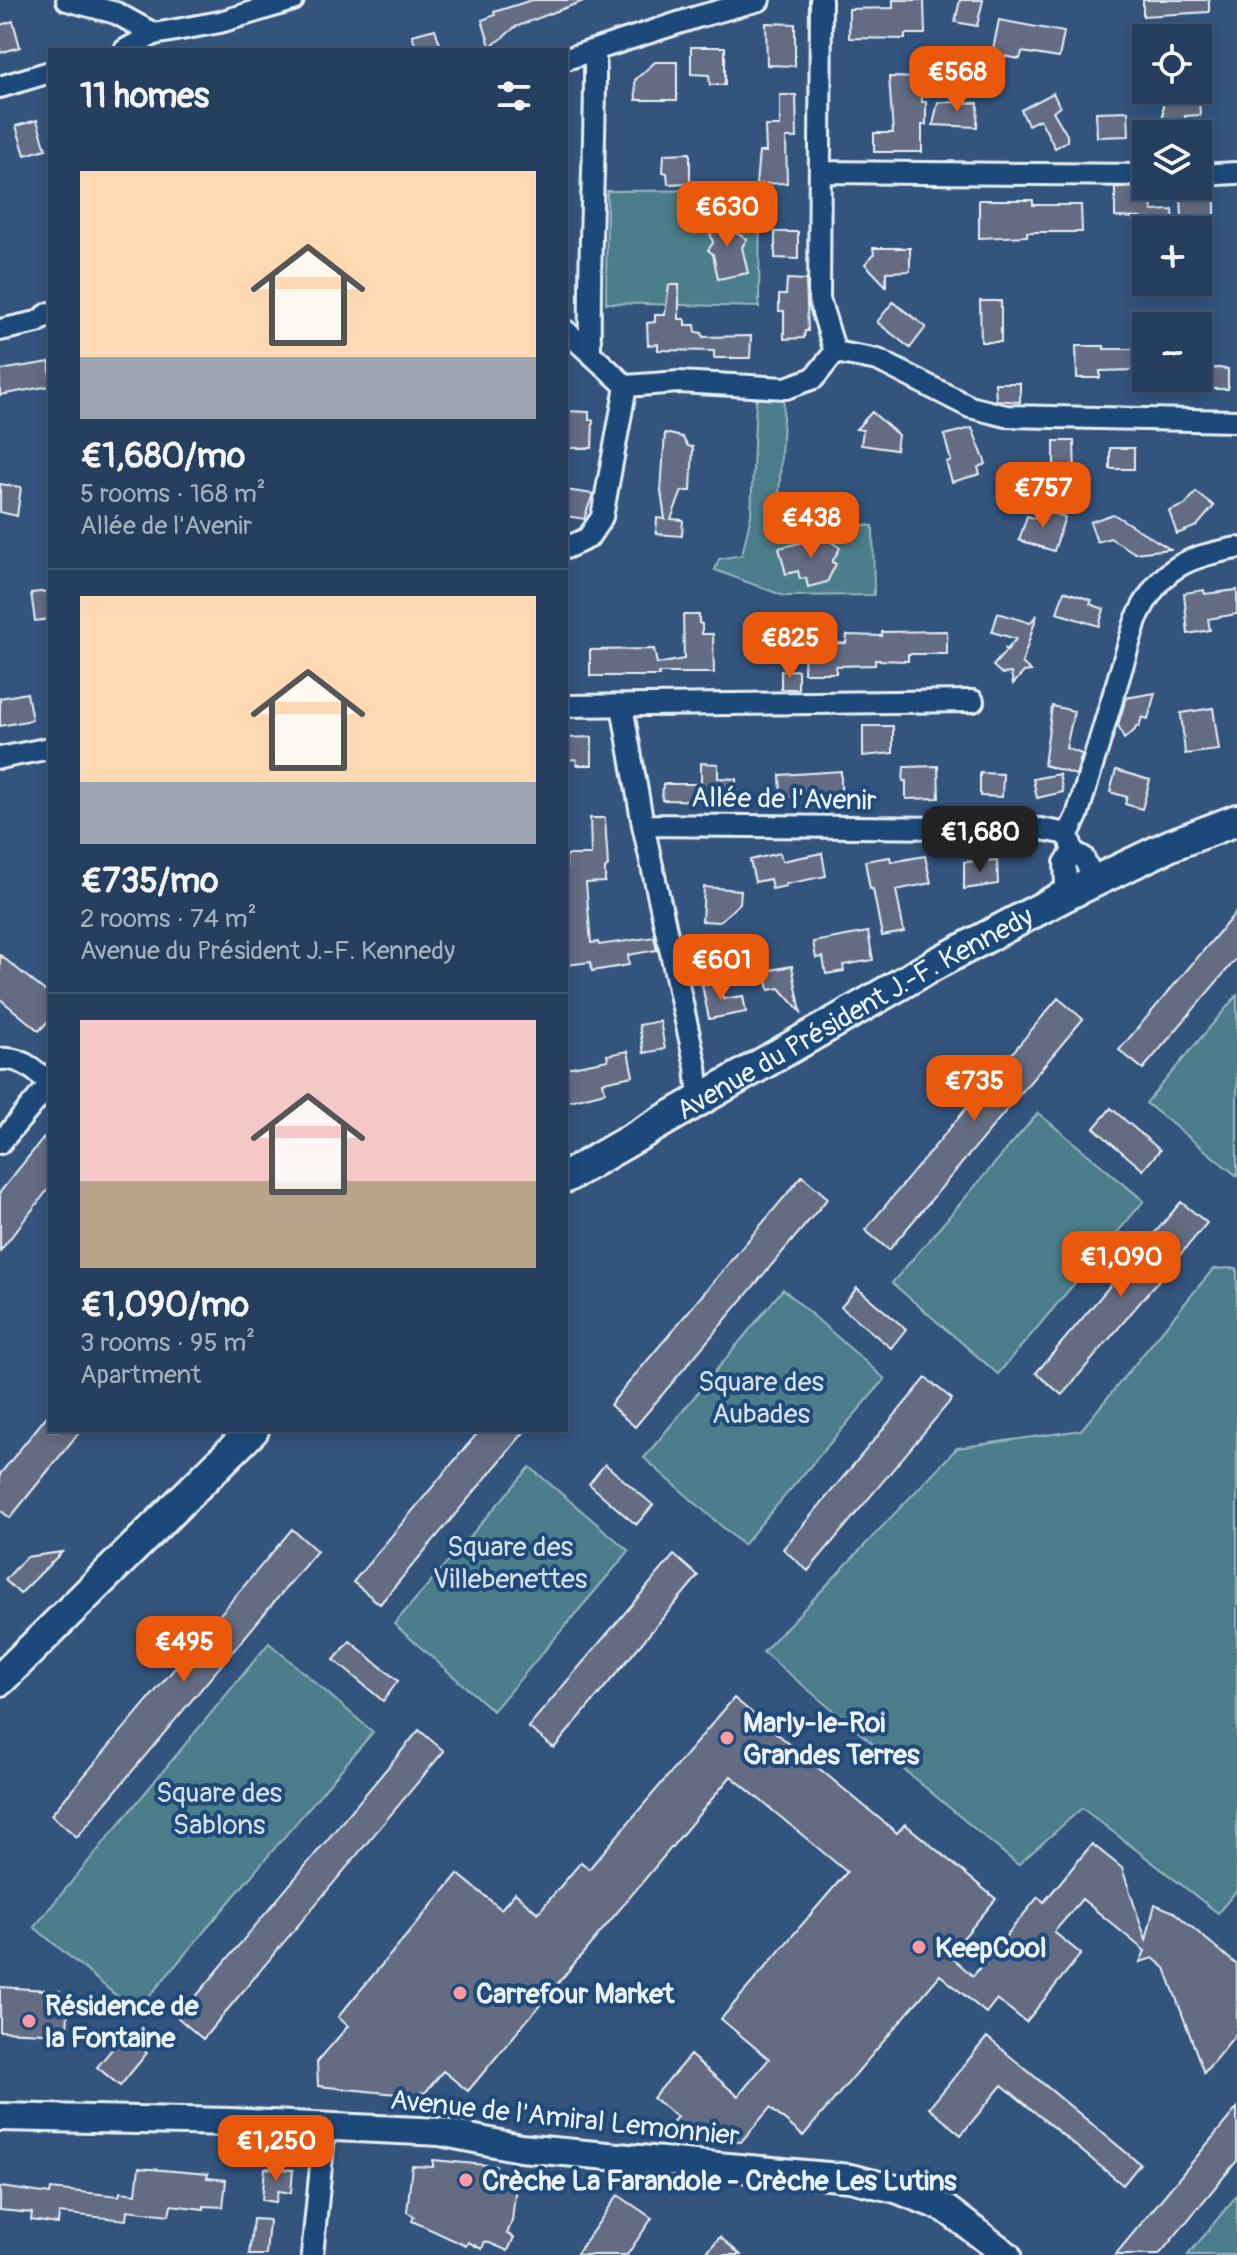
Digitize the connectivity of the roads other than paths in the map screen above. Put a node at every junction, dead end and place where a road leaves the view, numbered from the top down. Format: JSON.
{"nodes":[{"id":1,"x":67,"y":0,"type":"edge"},
{"id":2,"x":293,"y":0,"type":"edge"},
{"id":3,"x":759,"y":0,"type":"edge"},
{"id":4,"x":821,"y":0,"type":"edge"},
{"id":5,"x":154,"y":34,"type":"junction"},
{"id":6,"x":129,"y":48,"type":"edge"},
{"id":7,"x":595,"y":51,"type":"junction"},
{"id":8,"x":568,"y":58,"type":"edge"},
{"id":9,"x":48,"y":73,"type":"edge"},
{"id":10,"x":0,"y":87,"type":"edge"},
{"id":11,"x":822,"y":172,"type":"junction"},
{"id":12,"x":1237,"y":173,"type":"edge"},
{"id":13,"x":1212,"y":174,"type":"edge"},
{"id":14,"x":1132,"y":175,"type":"edge"},
{"id":15,"x":46,"y":320,"type":"edge"},
{"id":16,"x":0,"y":330,"type":"edge"},
{"id":17,"x":568,"y":333,"type":"edge"},
{"id":18,"x":590,"y":350,"type":"junction"},
{"id":19,"x":835,"y":352,"type":"junction"},
{"id":20,"x":626,"y":386,"type":"junction"},
{"id":21,"x":1237,"y":421,"type":"edge"},
{"id":22,"x":568,"y":547,"type":"edge"},
{"id":23,"x":1237,"y":548,"type":"edge"},
{"id":24,"x":973,"y":701,"type":"dead end"},
{"id":25,"x":568,"y":706,"type":"edge"},
{"id":26,"x":622,"y":706,"type":"junction"},
{"id":27,"x":48,"y":748,"type":"edge"},
{"id":28,"x":0,"y":758,"type":"edge"},
{"id":29,"x":1237,"y":820,"type":"edge"},
{"id":30,"x":643,"y":825,"type":"junction"},
{"id":31,"x":1070,"y":843,"type":"junction"},
{"id":32,"x":1083,"y":887,"type":"junction"},
{"id":33,"x":5,"y":1058,"type":"edge"},
{"id":34,"x":48,"y":1082,"type":"edge"},
{"id":35,"x":48,"y":1086,"type":"edge"},
{"id":36,"x":699,"y":1099,"type":"junction"},
{"id":37,"x":0,"y":1143,"type":"edge"},
{"id":38,"x":568,"y":1176,"type":"edge"},
{"id":39,"x":247,"y":1433,"type":"edge"},
{"id":40,"x":0,"y":1680,"type":"edge"},
{"id":41,"x":0,"y":2117,"type":"edge"},
{"id":42,"x":325,"y":2127,"type":"junction"},
{"id":43,"x":312,"y":2255,"type":"edge"},
{"id":44,"x":1007,"y":2255,"type":"edge"}],
"edges":[{"from":1,"to":5,"type":"street"},
{"from":2,"to":5,"type":"street"},
{"from":3,"to":7,"type":"street"},
{"from":4,"to":11,"type":"street"},
{"from":5,"to":6,"type":"street"},
{"from":7,"to":8,"type":"street"},
{"from":7,"to":18,"type":"street"},
{"from":9,"to":10,"type":"street"},
{"from":11,"to":14,"type":"street"},
{"from":11,"to":19,"type":"street"},
{"from":12,"to":13,"type":"street"},
{"from":15,"to":16,"type":"street"},
{"from":17,"to":18,"type":"street"},
{"from":18,"to":20,"type":"street"},
{"from":19,"to":20,"type":"street"},
{"from":19,"to":21,"type":"street"},
{"from":20,"to":22,"type":"street"},
{"from":23,"to":31,"type":"street"},
{"from":24,"to":26,"type":"street"},
{"from":25,"to":26,"type":"street"},
{"from":26,"to":30,"type":"street"},
{"from":27,"to":28,"type":"street"},
{"from":29,"to":32,"type":"main road","name":"Avenue du Président J.-F. Kennedy"},
{"from":30,"to":31,"type":"street","name":"Allée de l'Avenir"},
{"from":30,"to":36,"type":"street"},
{"from":31,"to":32,"type":"street"},
{"from":32,"to":36,"type":"main road","name":"Avenue du Président J.-F. Kennedy"},
{"from":33,"to":34,"type":"street"},
{"from":35,"to":37,"type":"street"},
{"from":36,"to":38,"type":"main road","name":"Avenue du Président J.-F. Kennedy"},
{"from":39,"to":40,"type":"main road"},
{"from":41,"to":42,"type":"street","name":"Avenue de l'Amiral Lemonnier"},
{"from":42,"to":43,"type":"street"},
{"from":42,"to":44,"type":"street","name":"Avenue de l'Amiral Lemonnier"}]}
